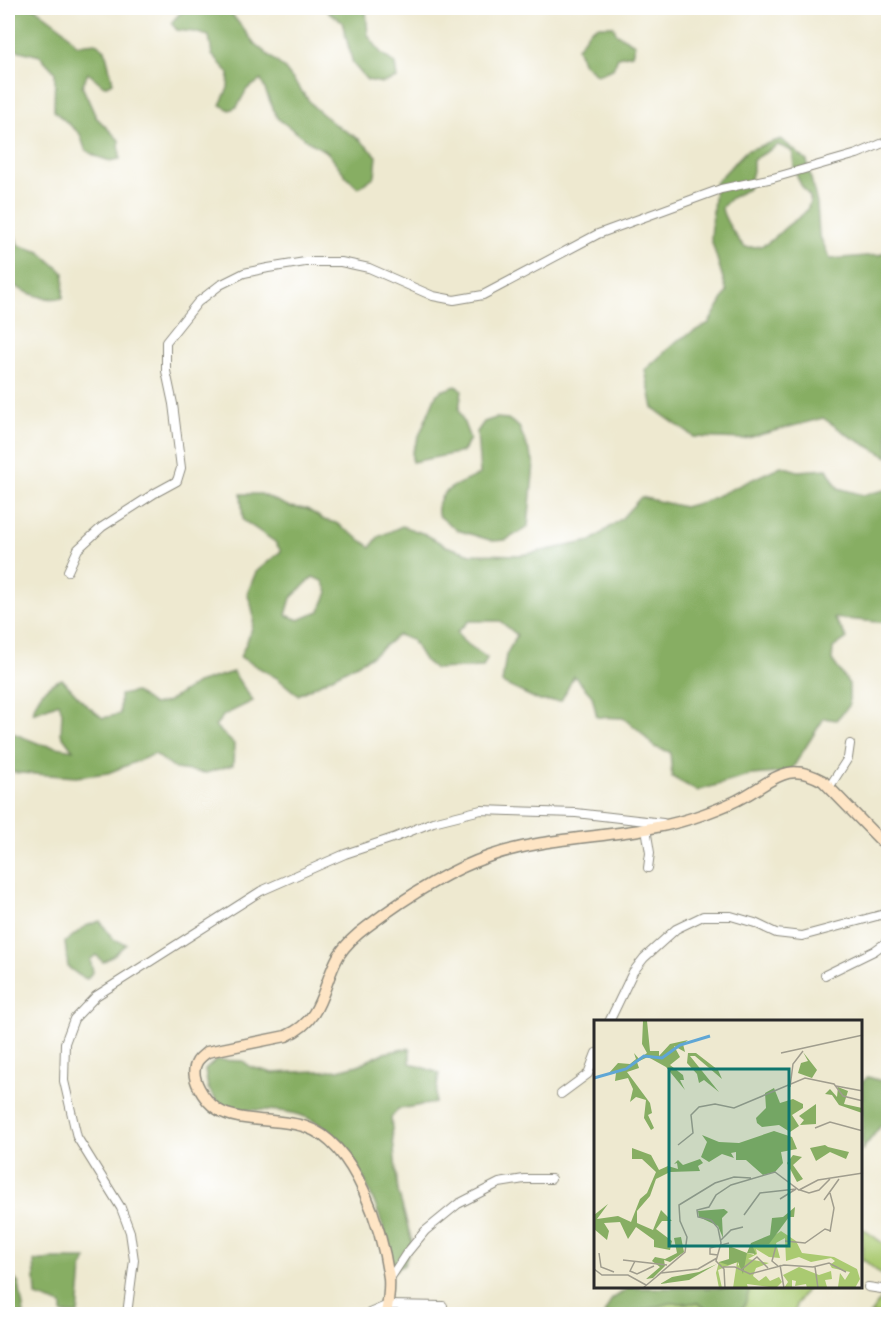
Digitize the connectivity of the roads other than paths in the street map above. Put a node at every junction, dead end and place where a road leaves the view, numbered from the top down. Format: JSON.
{"nodes":[{"id":1,"x":888,"y":141,"type":"edge"},
{"id":2,"x":68,"y":571,"type":"dead end"},
{"id":3,"x":850,"y":744,"type":"dead end"},
{"id":4,"x":830,"y":786,"type":"junction"},
{"id":5,"x":674,"y":824,"type":"junction"},
{"id":6,"x":646,"y":828,"type":"junction"},
{"id":7,"x":888,"y":848,"type":"edge"},
{"id":8,"x":648,"y":868,"type":"dead end"},
{"id":9,"x":888,"y":913,"type":"edge"},
{"id":10,"x":888,"y":941,"type":"edge"},
{"id":11,"x":825,"y":975,"type":"dead end"},
{"id":12,"x":610,"y":1020,"type":"edge"},
{"id":13,"x":594,"y":1058,"type":"edge"},
{"id":14,"x":561,"y":1094,"type":"dead end"},
{"id":15,"x":551,"y":1179,"type":"dead end"},
{"id":16,"x":389,"y":1280,"type":"junction"},
{"id":17,"x":868,"y":1287,"type":"dead end"},
{"id":18,"x":888,"y":1290,"type":"edge"},
{"id":19,"x":443,"y":1306,"type":"dead end"},
{"id":20,"x":387,"y":1310,"type":"edge"},
{"id":21,"x":127,"y":1314,"type":"edge"},
{"id":22,"x":367,"y":1314,"type":"edge"}],
"edges":[{"from":1,"to":2,"type":"street"},
{"from":3,"to":4,"type":"street"},
{"from":4,"to":5,"type":"main road"},
{"from":4,"to":7,"type":"main road"},
{"from":5,"to":6,"type":"main road"},
{"from":5,"to":21,"type":"street"},
{"from":6,"to":8,"type":"street"},
{"from":6,"to":16,"type":"main road"},
{"from":9,"to":12,"type":"street"},
{"from":10,"to":11,"type":"street"},
{"from":13,"to":14,"type":"street"},
{"from":15,"to":16,"type":"street"},
{"from":16,"to":20,"type":"main road"},
{"from":17,"to":18,"type":"street"},
{"from":19,"to":20,"type":"street"},
{"from":20,"to":22,"type":"street"}]}
